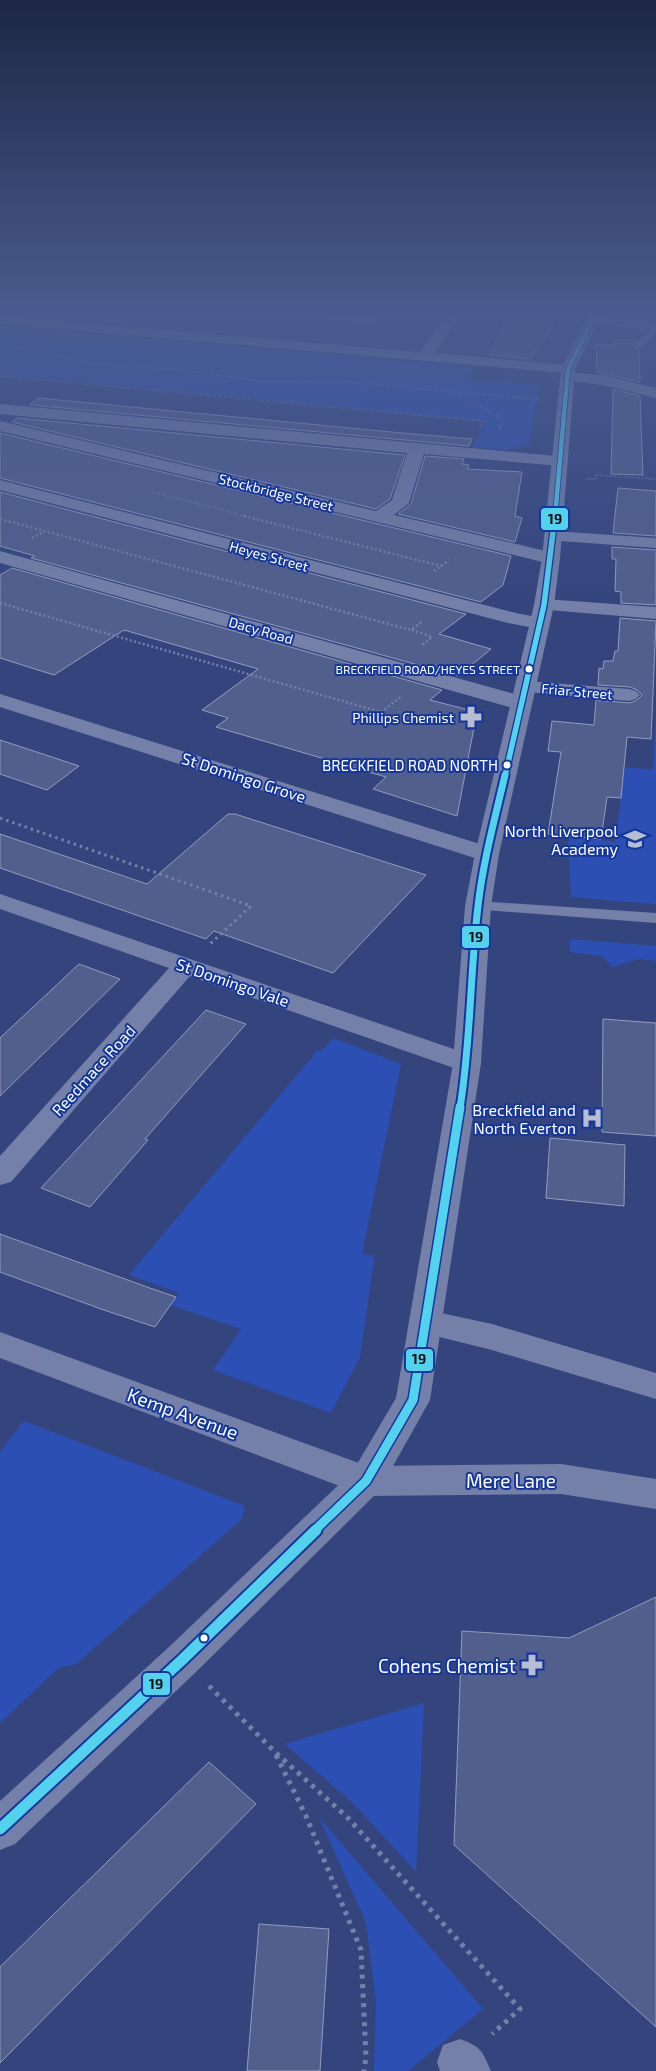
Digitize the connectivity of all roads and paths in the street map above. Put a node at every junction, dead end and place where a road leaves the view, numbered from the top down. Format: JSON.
{"nodes":[{"id":1,"x":7,"y":410,"type":"edge"},
{"id":2,"x":353,"y":410,"type":"edge"},
{"id":3,"x":486,"y":410,"type":"edge"},
{"id":4,"x":565,"y":410,"type":"edge"},
{"id":5,"x":0,"y":426,"type":"edge"},
{"id":6,"x":417,"y":449,"type":"junction"},
{"id":7,"x":468,"y":453,"type":"junction"},
{"id":8,"x":537,"y":459,"type":"junction"},
{"id":9,"x":559,"y":469,"type":"junction"},
{"id":10,"x":656,"y":478,"type":"edge"},
{"id":11,"x":0,"y":485,"type":"edge"},
{"id":12,"x":152,"y":491,"type":"dead end"},
{"id":13,"x":379,"y":517,"type":"junction"},
{"id":14,"x":0,"y":520,"type":"edge"},
{"id":15,"x":553,"y":536,"type":"junction"},
{"id":16,"x":476,"y":540,"type":"junction"},
{"id":17,"x":656,"y":543,"type":"edge"},
{"id":18,"x":0,"y":557,"type":"edge"},
{"id":19,"x":552,"y":558,"type":"junction"},
{"id":20,"x":441,"y":566,"type":"junction"},
{"id":21,"x":408,"y":592,"type":"junction"},
{"id":22,"x":0,"y":602,"type":"edge"},
{"id":23,"x":447,"y":602,"type":"junction"},
{"id":24,"x":656,"y":612,"type":"edge"},
{"id":25,"x":542,"y":614,"type":"junction"},
{"id":26,"x":426,"y":676,"type":"junction"},
{"id":27,"x":523,"y":695,"type":"junction"},
{"id":28,"x":628,"y":695,"type":"dead end"},
{"id":29,"x":0,"y":700,"type":"edge"},
{"id":30,"x":0,"y":818,"type":"edge"},
{"id":31,"x":487,"y":854,"type":"junction"},
{"id":32,"x":0,"y":901,"type":"edge"},
{"id":33,"x":479,"y":901,"type":"junction"},
{"id":34,"x":656,"y":908,"type":"edge"},
{"id":35,"x":656,"y":918,"type":"edge"},
{"id":36,"x":185,"y":966,"type":"junction"},
{"id":37,"x":467,"y":1063,"type":"junction"},
{"id":38,"x":0,"y":1175,"type":"edge"},
{"id":39,"x":427,"y":1322,"type":"junction"},
{"id":40,"x":0,"y":1345,"type":"edge"},
{"id":41,"x":656,"y":1386,"type":"edge"},
{"id":42,"x":366,"y":1480,"type":"junction"},
{"id":43,"x":656,"y":1494,"type":"edge"},
{"id":44,"x":183,"y":1659,"type":"junction"},
{"id":45,"x":275,"y":1752,"type":"junction"},
{"id":46,"x":0,"y":1829,"type":"edge"},
{"id":47,"x":464,"y":2067,"type":"edge"},
{"id":48,"x":364,"y":2071,"type":"edge"}],
"edges":[{"from":1,"to":6,"type":"street"},
{"from":2,"to":7,"type":"path"},
{"from":3,"to":8,"type":"path"},
{"from":4,"to":9,"type":"street"},
{"from":5,"to":13,"type":"street","name":"Stockbridge Street"},
{"from":6,"to":7,"type":"street"},
{"from":6,"to":13,"type":"street"},
{"from":7,"to":8,"type":"street"},
{"from":8,"to":9,"type":"street"},
{"from":9,"to":10,"type":"path"},
{"from":9,"to":15,"type":"street"},
{"from":11,"to":21,"type":"street","name":"Heyes Street"},
{"from":12,"to":20,"type":"path"},
{"from":13,"to":16,"type":"street","name":"Stockbridge Street"},
{"from":14,"to":23,"type":"path"},
{"from":15,"to":17,"type":"street"},
{"from":15,"to":19,"type":"street"},
{"from":16,"to":19,"type":"street","name":"Stockbridge Street"},
{"from":16,"to":20,"type":"path"},
{"from":18,"to":26,"type":"street","name":"Dacy Road"},
{"from":19,"to":25,"type":"street"},
{"from":20,"to":21,"type":"path"},
{"from":21,"to":23,"type":"street","name":"Heyes Street"},
{"from":22,"to":26,"type":"path"},
{"from":23,"to":25,"type":"street","name":"Heyes Street"},
{"from":24,"to":25,"type":"street","name":"Heyes Street"},
{"from":25,"to":27,"type":"street"},
{"from":26,"to":27,"type":"street","name":"Dacy Road"},
{"from":27,"to":28,"type":"street","name":"Friar Street"},
{"from":27,"to":31,"type":"street"},
{"from":29,"to":31,"type":"street","name":"St Domingo Grove"},
{"from":30,"to":36,"type":"path"},
{"from":31,"to":33,"type":"street"},
{"from":32,"to":36,"type":"street","name":"St Domingo Vale"},
{"from":33,"to":34,"type":"lane"},
{"from":33,"to":35,"type":"lane"},
{"from":33,"to":37,"type":"street"},
{"from":36,"to":37,"type":"street","name":"St Domingo Vale"},
{"from":36,"to":38,"type":"street","name":"Reedmace Road"},
{"from":37,"to":39,"type":"street"},
{"from":39,"to":41,"type":"street"},
{"from":39,"to":42,"type":"street"},
{"from":40,"to":42,"type":"street","name":"Kemp Avenue"},
{"from":42,"to":43,"type":"street","name":"Mere Lane"},
{"from":42,"to":44,"type":"street"},
{"from":44,"to":45,"type":"path"},
{"from":44,"to":46,"type":"street"},
{"from":45,"to":47,"type":"path"},
{"from":45,"to":48,"type":"path"}]}
